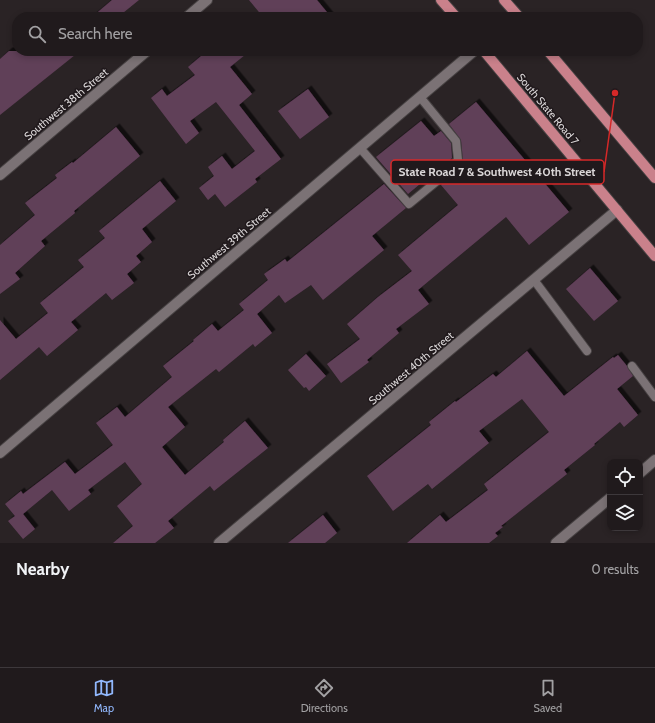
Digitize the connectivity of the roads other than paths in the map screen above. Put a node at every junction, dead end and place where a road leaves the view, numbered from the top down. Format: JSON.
{"nodes":[{"id":1,"x":207,"y":0,"type":"edge"},
{"id":2,"x":442,"y":0,"type":"edge"},
{"id":3,"x":504,"y":0,"type":"edge"},
{"id":4,"x":193,"y":12,"type":"edge"},
{"id":5,"x":452,"y":12,"type":"edge"},
{"id":6,"x":515,"y":12,"type":"edge"},
{"id":7,"x":141,"y":56,"type":"edge"},
{"id":8,"x":468,"y":56,"type":"edge"},
{"id":9,"x":488,"y":56,"type":"edge"},
{"id":10,"x":552,"y":56,"type":"edge"},
{"id":11,"x":420,"y":97,"type":"junction"},
{"id":12,"x":360,"y":148,"type":"junction"},
{"id":13,"x":0,"y":174,"type":"edge"},
{"id":14,"x":655,"y":178,"type":"edge"},
{"id":15,"x":617,"y":210,"type":"junction"},
{"id":16,"x":655,"y":256,"type":"edge"},
{"id":17,"x":534,"y":280,"type":"junction"},
{"id":18,"x":587,"y":351,"type":"dead end"},
{"id":19,"x":632,"y":366,"type":"dead end"},
{"id":20,"x":655,"y":397,"type":"edge"},
{"id":21,"x":0,"y":453,"type":"edge"},
{"id":22,"x":655,"y":460,"type":"edge"},
{"id":23,"x":643,"y":470,"type":"edge"},
{"id":24,"x":607,"y":500,"type":"edge"},
{"id":25,"x":219,"y":543,"type":"edge"},
{"id":26,"x":556,"y":543,"type":"edge"}],
"edges":[{"from":1,"to":4,"type":"street"},
{"from":2,"to":5,"type":"main road"},
{"from":3,"to":6,"type":"main road"},
{"from":7,"to":13,"type":"street","name":"Southwest 38th Street"},
{"from":8,"to":11,"type":"street","name":"Southwest 39th Street"},
{"from":9,"to":15,"type":"main road","name":"South State Road 7"},
{"from":10,"to":14,"type":"main road"},
{"from":11,"to":12,"type":"street","name":"Southwest 39th Street"},
{"from":11,"to":12,"type":"lane"},
{"from":12,"to":21,"type":"street","name":"Southwest 39th Street"},
{"from":15,"to":16,"type":"main road","name":"South State Road 7"},
{"from":15,"to":17,"type":"street","name":"Southwest 40th Street"},
{"from":17,"to":18,"type":"lane"},
{"from":17,"to":25,"type":"street","name":"Southwest 40th Street"},
{"from":19,"to":20,"type":"lane"},
{"from":22,"to":23,"type":"street"},
{"from":24,"to":26,"type":"street"}]}
